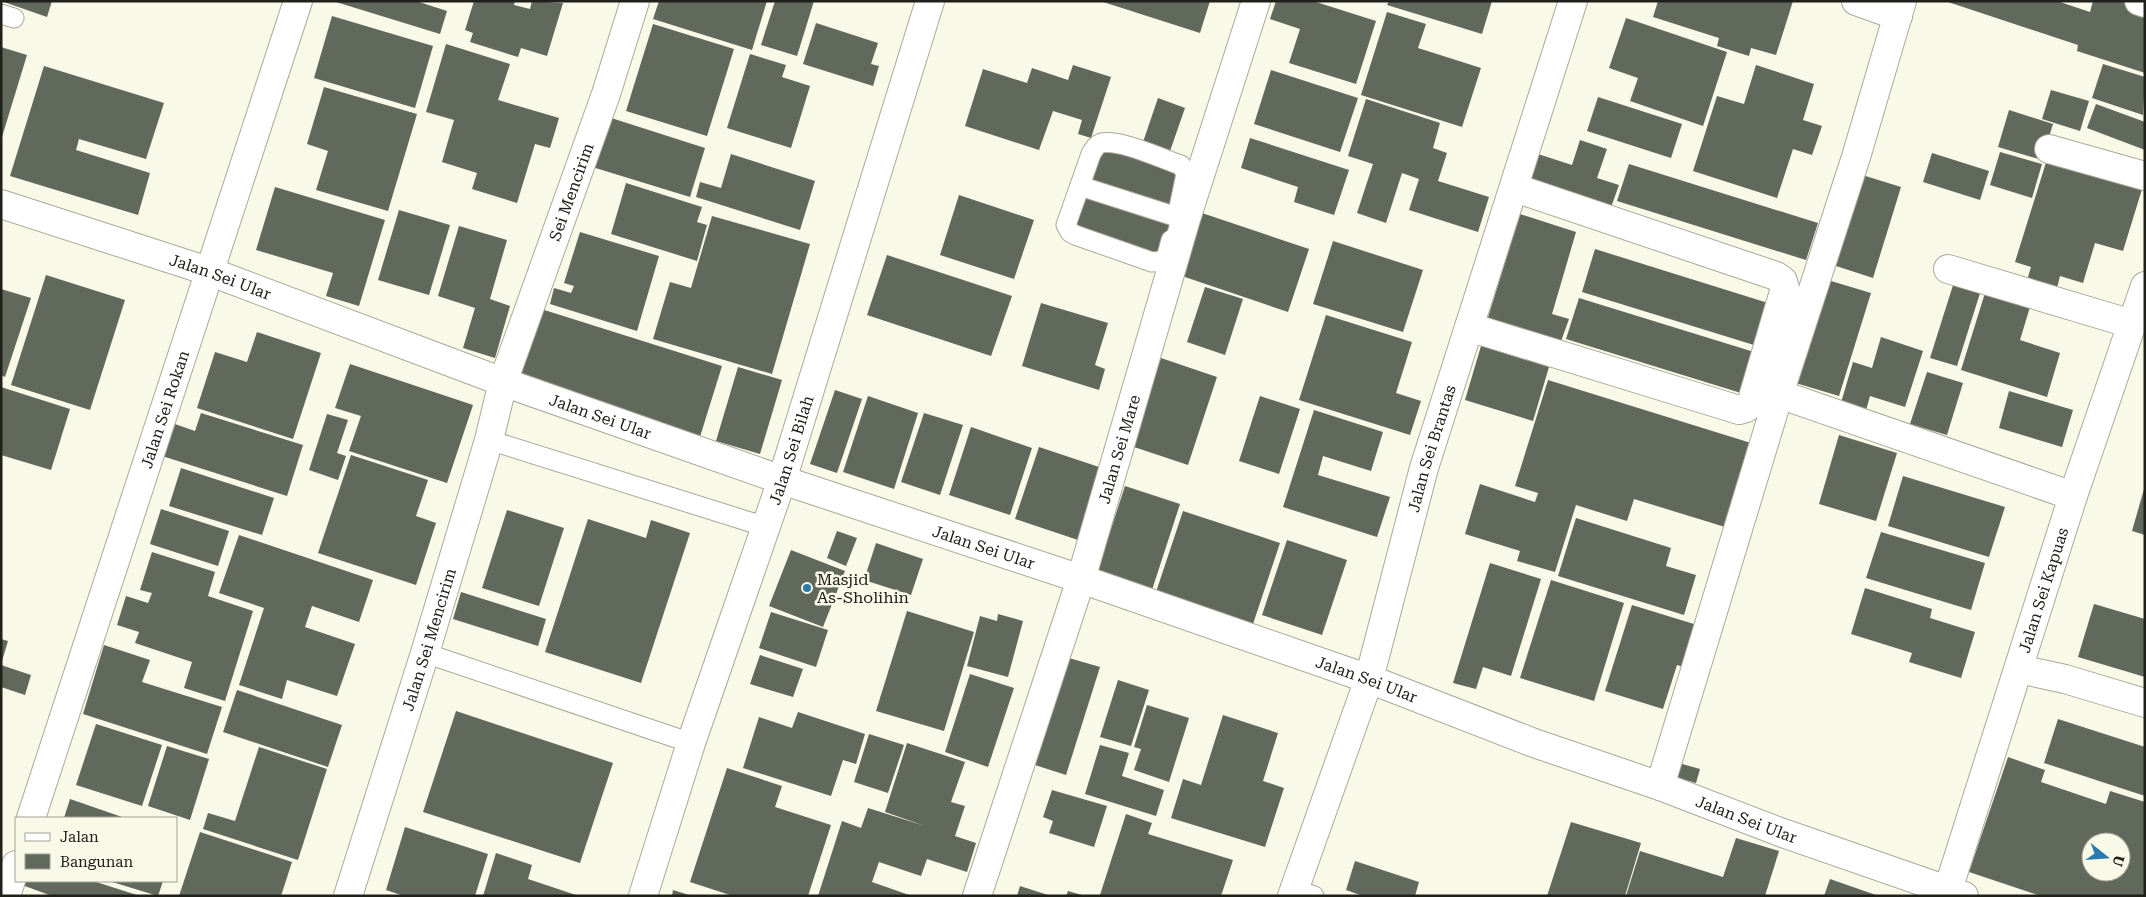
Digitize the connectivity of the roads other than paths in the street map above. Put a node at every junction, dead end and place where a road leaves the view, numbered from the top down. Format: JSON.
{"nodes":[{"id":1,"x":298,"y":1,"type":"edge"},
{"id":2,"x":635,"y":1,"type":"edge"},
{"id":3,"x":930,"y":1,"type":"edge"},
{"id":4,"x":1256,"y":1,"type":"edge"},
{"id":5,"x":1573,"y":1,"type":"edge"},
{"id":6,"x":1856,"y":1,"type":"edge"},
{"id":7,"x":2139,"y":1,"type":"edge"},
{"id":8,"x":2145,"y":3,"type":"edge"},
{"id":9,"x":1900,"y":8,"type":"edge"},
{"id":10,"x":2049,"y":149,"type":"dead end"},
{"id":11,"x":2145,"y":176,"type":"edge"},
{"id":12,"x":1080,"y":186,"type":"junction"},
{"id":13,"x":1515,"y":188,"type":"junction"},
{"id":14,"x":1,"y":204,"type":"edge"},
{"id":15,"x":1181,"y":218,"type":"junction"},
{"id":16,"x":1948,"y":269,"type":"dead end"},
{"id":17,"x":211,"y":272,"type":"junction"},
{"id":18,"x":2145,"y":286,"type":"edge"},
{"id":19,"x":2132,"y":324,"type":"junction"},
{"id":20,"x":1469,"y":327,"type":"junction"},
{"id":21,"x":503,"y":382,"type":"junction"},
{"id":22,"x":1779,"y":394,"type":"junction"},
{"id":23,"x":489,"y":440,"type":"junction"},
{"id":24,"x":782,"y":480,"type":"junction"},
{"id":25,"x":2073,"y":496,"type":"junction"},
{"id":26,"x":766,"y":527,"type":"junction"},
{"id":27,"x":1081,"y":579,"type":"junction"},
{"id":28,"x":425,"y":653,"type":"junction"},
{"id":29,"x":2019,"y":669,"type":"junction"},
{"id":30,"x":1369,"y":679,"type":"junction"},
{"id":31,"x":2145,"y":703,"type":"edge"},
{"id":32,"x":692,"y":742,"type":"junction"},
{"id":33,"x":1660,"y":786,"type":"junction"},
{"id":34,"x":31,"y":817,"type":"edge"},
{"id":35,"x":15,"y":867,"type":"edge"},
{"id":36,"x":1300,"y":894,"type":"edge"},
{"id":37,"x":1953,"y":894,"type":"edge"},
{"id":38,"x":6,"y":896,"type":"edge"},
{"id":39,"x":348,"y":896,"type":"edge"},
{"id":40,"x":644,"y":896,"type":"edge"},
{"id":41,"x":977,"y":896,"type":"edge"}],
"edges":[{"from":1,"to":17,"type":"street","name":"Jalan Sei Rokan"},
{"from":2,"to":21,"type":"street","name":"Sei Mencirim"},
{"from":3,"to":24,"type":"street","name":"Jalan Sei Bilah"},
{"from":4,"to":15,"type":"street","name":"Jalan Sei Mare"},
{"from":5,"to":13,"type":"street","name":"Jalan Sei Brantas"},
{"from":6,"to":9,"type":"street"},
{"from":7,"to":8,"type":"street"},
{"from":9,"to":22,"type":"street"},
{"from":10,"to":11,"type":"street"},
{"from":12,"to":15,"type":"lane"},
{"from":12,"to":15,"type":"lane"},
{"from":12,"to":15,"type":"lane"},
{"from":13,"to":20,"type":"street","name":"Jalan Sei Brantas"},
{"from":13,"to":20,"type":"street"},
{"from":14,"to":17,"type":"street","name":"Jalan Sei Ular"},
{"from":15,"to":27,"type":"street","name":"Jalan Sei Mare"},
{"from":16,"to":19,"type":"street"},
{"from":17,"to":21,"type":"street","name":"Jalan Sei Ular"},
{"from":17,"to":34,"type":"street","name":"Jalan Sei Rokan"},
{"from":18,"to":19,"type":"street","name":"Jalan Sei Kapuas"},
{"from":19,"to":25,"type":"street","name":"Jalan Sei Kapuas"},
{"from":20,"to":30,"type":"street","name":"Jalan Sei Brantas"},
{"from":21,"to":23,"type":"street","name":"Jalan Sei Mencirim"},
{"from":21,"to":24,"type":"street","name":"Jalan Sei Ular"},
{"from":22,"to":25,"type":"street"},
{"from":22,"to":33,"type":"street"},
{"from":23,"to":26,"type":"lane"},
{"from":23,"to":28,"type":"street","name":"Jalan Sei Mencirim"},
{"from":24,"to":26,"type":"street","name":"Jalan Sei Bilah"},
{"from":24,"to":27,"type":"street","name":"Jalan Sei Ular"},
{"from":25,"to":29,"type":"street","name":"Jalan Sei Kapuas"},
{"from":26,"to":32,"type":"street","name":"Jalan Sei Bilah"},
{"from":27,"to":30,"type":"street","name":"Jalan Sei Ular"},
{"from":27,"to":41,"type":"street","name":"Jalan Sei Mare"},
{"from":28,"to":32,"type":"lane"},
{"from":28,"to":39,"type":"street","name":"Jalan Sei Mencirim"},
{"from":29,"to":31,"type":"street"},
{"from":29,"to":37,"type":"street","name":"Jalan Sei Kapuas"},
{"from":30,"to":33,"type":"street","name":"Jalan Sei Ular"},
{"from":30,"to":36,"type":"street","name":"Jalan Sei Brantas"},
{"from":32,"to":40,"type":"street","name":"Jalan Sei Bilah"},
{"from":33,"to":37,"type":"street","name":"Jalan Sei Ular"},
{"from":35,"to":38,"type":"street"}]}
